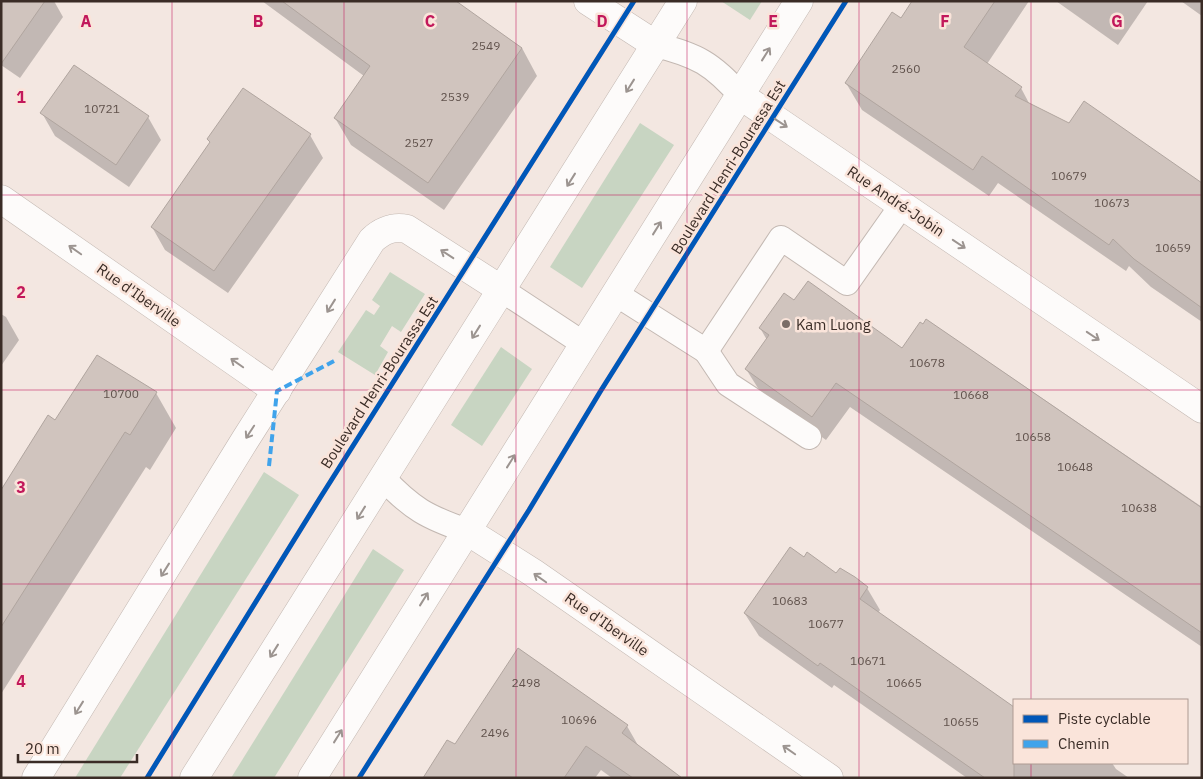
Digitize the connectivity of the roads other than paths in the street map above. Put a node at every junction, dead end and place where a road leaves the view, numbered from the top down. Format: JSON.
{"nodes":[{"id":1,"x":588,"y":1,"type":"edge"},
{"id":2,"x":683,"y":1,"type":"edge"},
{"id":3,"x":799,"y":1,"type":"edge"},
{"id":4,"x":656,"y":45,"type":"junction"},
{"id":5,"x":741,"y":96,"type":"junction"},
{"id":6,"x":1,"y":199,"type":"edge"},
{"id":7,"x":902,"y":205,"type":"junction"},
{"id":8,"x":502,"y":290,"type":"junction"},
{"id":9,"x":616,"y":294,"type":"junction"},
{"id":10,"x":584,"y":344,"type":"junction"},
{"id":11,"x":706,"y":351,"type":"junction"},
{"id":12,"x":277,"y":391,"type":"junction"},
{"id":13,"x":1202,"y":409,"type":"edge"},
{"id":14,"x":809,"y":438,"type":"dead end"},
{"id":15,"x":383,"y":478,"type":"junction"},
{"id":16,"x":467,"y":531,"type":"junction"},
{"id":17,"x":36,"y":778,"type":"edge"},
{"id":18,"x":194,"y":778,"type":"edge"},
{"id":19,"x":312,"y":778,"type":"edge"},
{"id":20,"x":829,"y":778,"type":"edge"}],
"edges":[{"from":1,"to":4,"type":"street","name":"Rue André-Jobin"},
{"from":2,"to":4,"type":"street"},
{"from":5,"to":3,"type":"street","name":"Boulevard Henri-Bourassa Est","one_way":true},
{"from":4,"to":5,"type":"lane","name":"Rue André-Jobin"},
{"from":4,"to":8,"type":"street","one_way":true},
{"from":5,"to":7,"type":"street","name":"Rue André-Jobin","one_way":true},
{"from":9,"to":5,"type":"street","name":"Boulevard Henri-Bourassa Est","one_way":true},
{"from":12,"to":6,"type":"street","name":"Rue d'Iberville","one_way":true},
{"from":7,"to":11,"type":"lane"},
{"from":7,"to":13,"type":"street","name":"Rue André-Jobin","one_way":true},
{"from":8,"to":10,"type":"lane"},
{"from":8,"to":12,"type":"street","one_way":true},
{"from":8,"to":15,"type":"street","one_way":true},
{"from":9,"to":10,"type":"street","name":"Boulevard Henri-Bourassa Est"},
{"from":9,"to":11,"type":"lane"},
{"from":16,"to":10,"type":"street","name":"Boulevard Henri-Bourassa Est","one_way":true},
{"from":11,"to":14,"type":"lane"},
{"from":12,"to":17,"type":"street","one_way":true},
{"from":15,"to":16,"type":"lane","name":"Rue d'Iberville"},
{"from":15,"to":18,"type":"street","one_way":true},
{"from":19,"to":16,"type":"street","name":"Boulevard Henri-Bourassa Est","one_way":true},
{"from":20,"to":16,"type":"street","name":"Rue d'Iberville","one_way":true}]}
